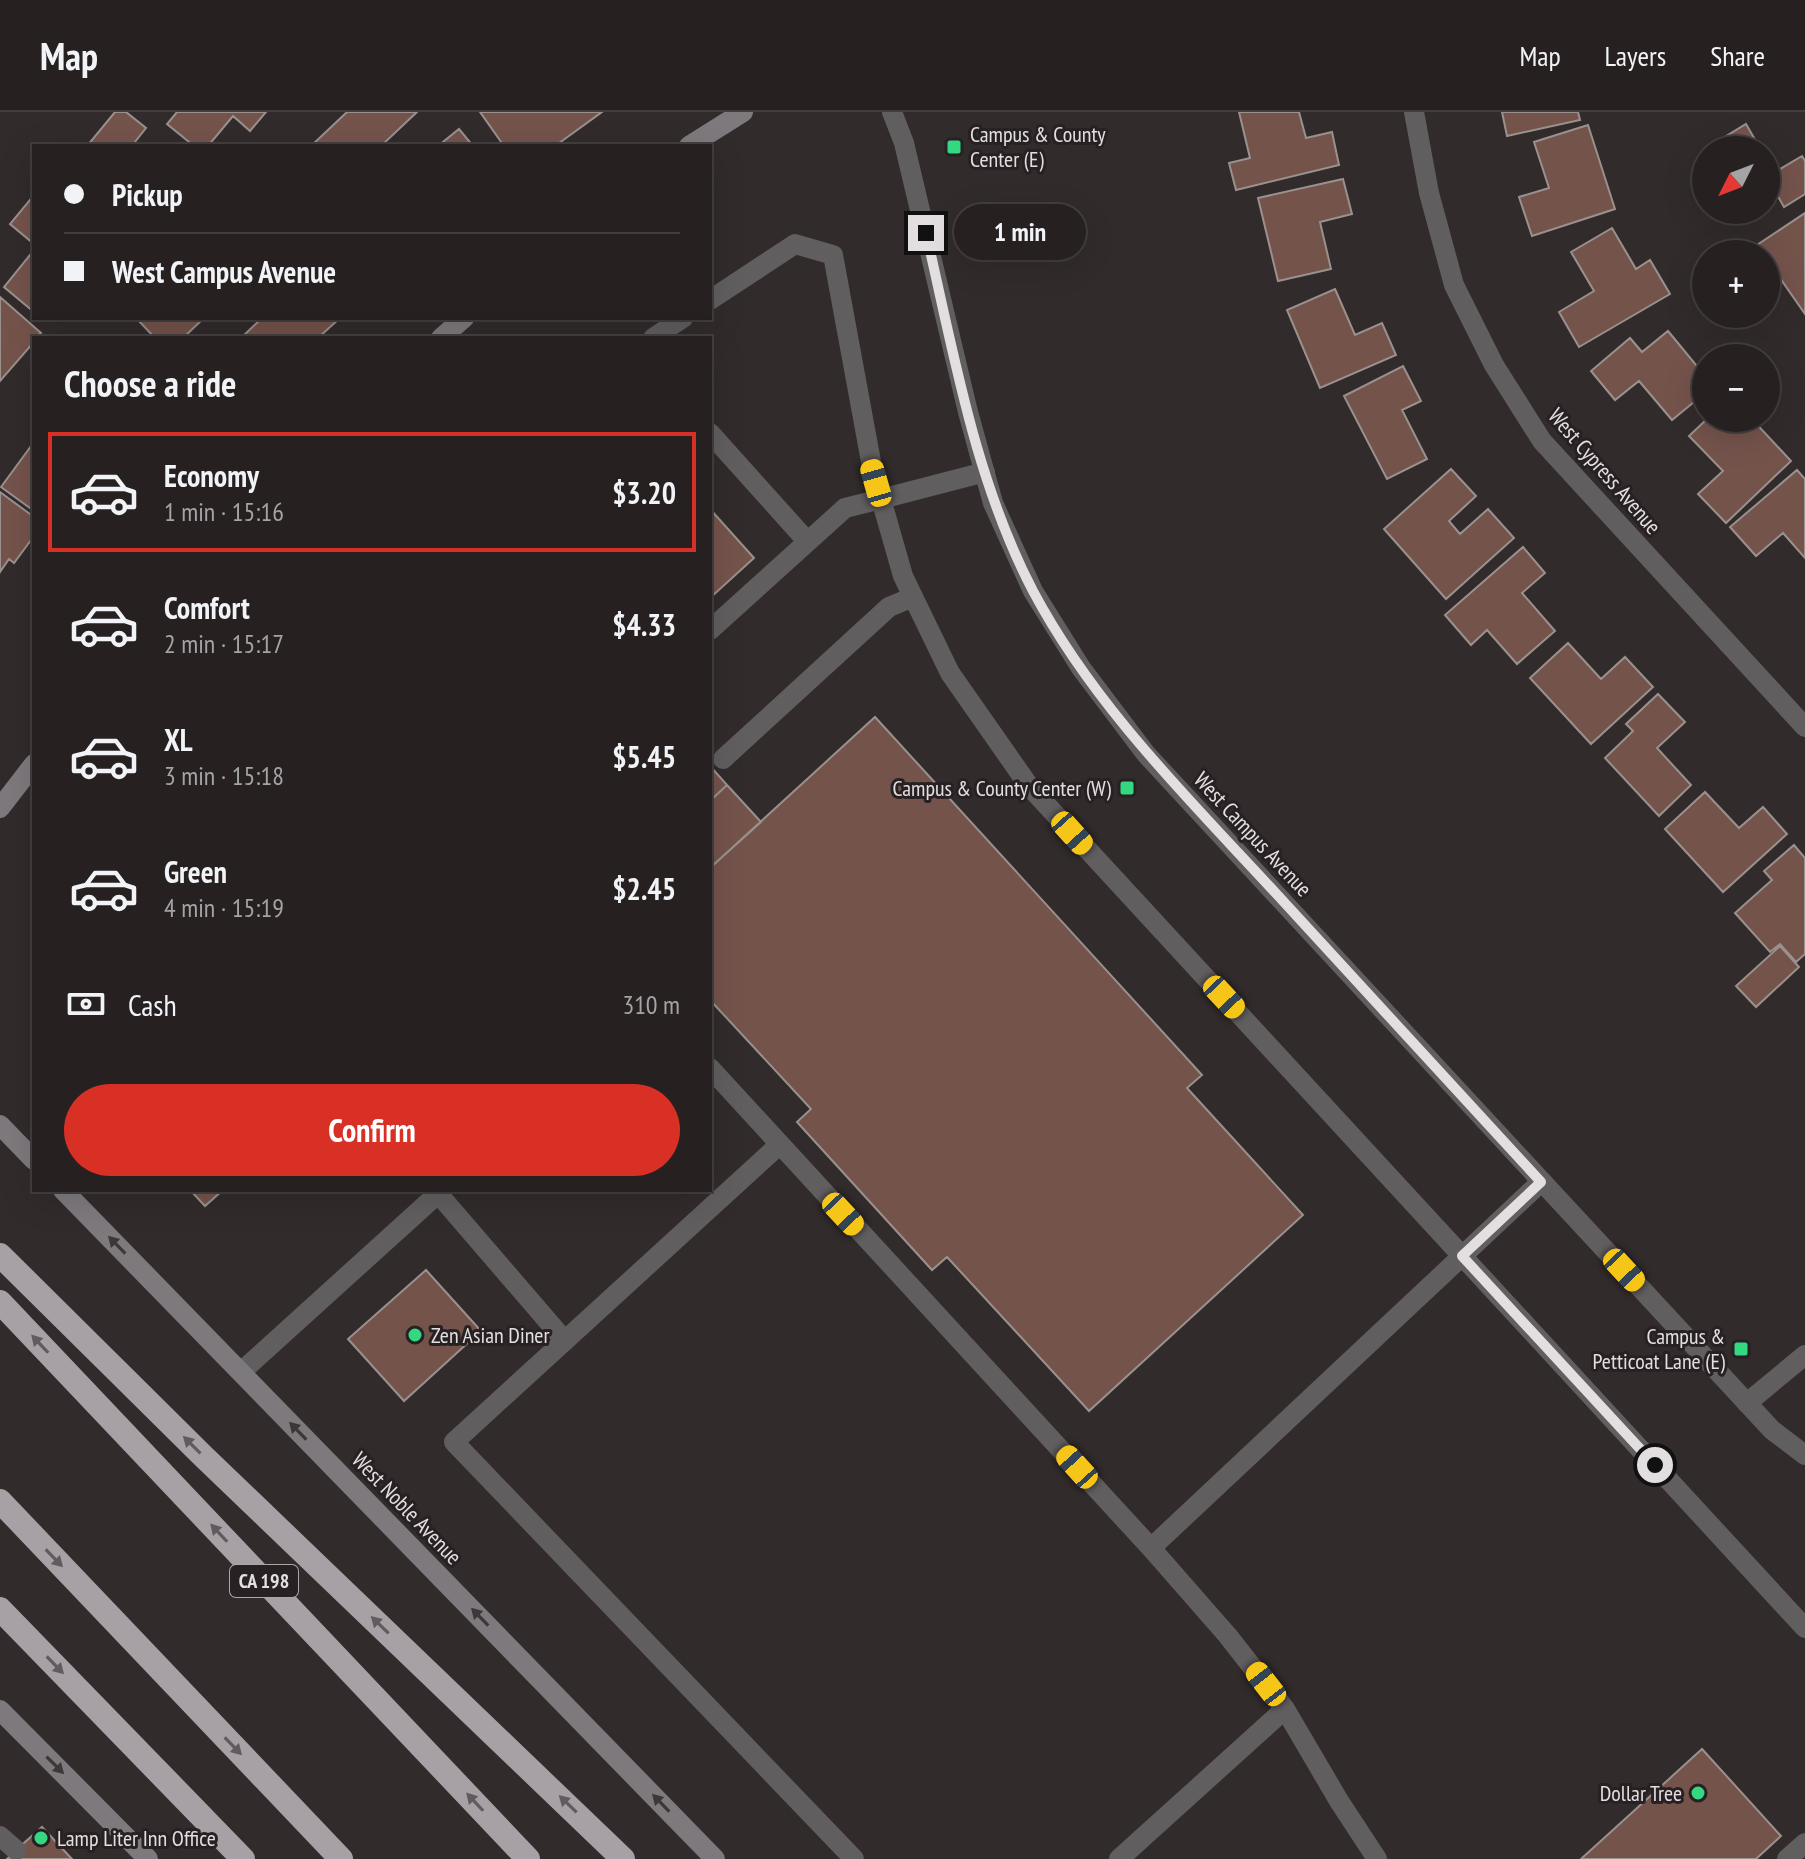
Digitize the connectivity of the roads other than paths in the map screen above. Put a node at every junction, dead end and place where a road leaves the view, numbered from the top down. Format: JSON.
{"nodes":[{"id":1,"x":743,"y":112,"type":"edge"},
{"id":2,"x":892,"y":112,"type":"edge"},
{"id":3,"x":1414,"y":112,"type":"edge"},
{"id":4,"x":692,"y":144,"type":"edge"},
{"id":5,"x":712,"y":299,"type":"edge"},
{"id":6,"x":462,"y":320,"type":"edge"},
{"id":7,"x":680,"y":320,"type":"edge"},
{"id":8,"x":443,"y":336,"type":"edge"},
{"id":9,"x":656,"y":336,"type":"edge"},
{"id":10,"x":712,"y":435,"type":"edge"},
{"id":11,"x":985,"y":472,"type":"junction"},
{"id":12,"x":881,"y":499,"type":"junction"},
{"id":13,"x":807,"y":541,"type":"junction"},
{"id":14,"x":913,"y":597,"type":"junction"},
{"id":15,"x":712,"y":628,"type":"edge"},
{"id":16,"x":1805,"y":727,"type":"edge"},
{"id":17,"x":723,"y":759,"type":"dead end"},
{"id":18,"x":32,"y":767,"type":"edge"},
{"id":19,"x":0,"y":808,"type":"edge"},
{"id":20,"x":712,"y":1070,"type":"edge"},
{"id":21,"x":0,"y":1125,"type":"edge"},
{"id":22,"x":779,"y":1145,"type":"junction"},
{"id":23,"x":32,"y":1158,"type":"edge"},
{"id":24,"x":1541,"y":1182,"type":"junction"},
{"id":25,"x":65,"y":1192,"type":"edge"},
{"id":26,"x":437,"y":1192,"type":"edge"},
{"id":27,"x":439,"y":1192,"type":"edge"},
{"id":28,"x":0,"y":1255,"type":"edge"},
{"id":29,"x":1462,"y":1256,"type":"junction"},
{"id":30,"x":0,"y":1302,"type":"edge"},
{"id":31,"x":565,"y":1341,"type":"junction"},
{"id":32,"x":1805,"y":1355,"type":"edge"},
{"id":33,"x":241,"y":1372,"type":"junction"},
{"id":34,"x":1747,"y":1403,"type":"junction"},
{"id":35,"x":1805,"y":1455,"type":"edge"},
{"id":36,"x":0,"y":1501,"type":"edge"},
{"id":37,"x":1151,"y":1548,"type":"junction"},
{"id":38,"x":0,"y":1609,"type":"edge"},
{"id":39,"x":1805,"y":1628,"type":"edge"},
{"id":40,"x":1285,"y":1709,"type":"junction"},
{"id":41,"x":0,"y":1710,"type":"edge"},
{"id":42,"x":0,"y":1836,"type":"edge"},
{"id":43,"x":1805,"y":1843,"type":"edge"},
{"id":44,"x":16,"y":1850,"type":"dead end"},
{"id":45,"x":148,"y":1859,"type":"edge"},
{"id":46,"x":243,"y":1859,"type":"edge"},
{"id":47,"x":341,"y":1859,"type":"edge"},
{"id":48,"x":528,"y":1859,"type":"edge"},
{"id":49,"x":623,"y":1859,"type":"edge"},
{"id":50,"x":715,"y":1859,"type":"edge"},
{"id":51,"x":854,"y":1859,"type":"edge"},
{"id":52,"x":1119,"y":1859,"type":"edge"},
{"id":53,"x":1377,"y":1859,"type":"edge"},
{"id":54,"x":1787,"y":1859,"type":"edge"}],
"edges":[{"from":1,"to":4,"type":"main road"},
{"from":2,"to":11,"type":"street","name":"West Campus Avenue"},
{"from":3,"to":16,"type":"street","name":"West Cypress Avenue"},
{"from":5,"to":12,"type":"street"},
{"from":6,"to":8,"type":"main road"},
{"from":7,"to":9,"type":"street"},
{"from":10,"to":13,"type":"street"},
{"from":11,"to":12,"type":"street"},
{"from":11,"to":24,"type":"street","name":"West Campus Avenue"},
{"from":12,"to":13,"type":"street"},
{"from":12,"to":14,"type":"street"},
{"from":13,"to":15,"type":"street"},
{"from":14,"to":17,"type":"street"},
{"from":14,"to":29,"type":"street"},
{"from":18,"to":19,"type":"main road"},
{"from":20,"to":22,"type":"street"},
{"from":21,"to":23,"type":"main road"},
{"from":22,"to":31,"type":"street"},
{"from":22,"to":37,"type":"street"},
{"from":24,"to":29,"type":"street"},
{"from":24,"to":34,"type":"street","name":"West Campus Avenue"},
{"from":33,"to":25,"type":"main road","name":"West Noble Avenue","one_way":true},
{"from":26,"to":33,"type":"street"},
{"from":27,"to":31,"type":"street"},
{"from":49,"to":28,"type":"highway","one_way":true},
{"from":29,"to":37,"type":"street"},
{"from":29,"to":39,"type":"street"},
{"from":48,"to":30,"type":"highway","number":"CA 198","one_way":true},
{"from":31,"to":51,"type":"street"},
{"from":32,"to":34,"type":"street"},
{"from":50,"to":33,"type":"main road","name":"West Noble Avenue","one_way":true},
{"from":34,"to":35,"type":"street","name":"West Campus Avenue"},
{"from":36,"to":47,"type":"highway","one_way":true},
{"from":37,"to":40,"type":"street"},
{"from":38,"to":46,"type":"highway","one_way":true},
{"from":40,"to":52,"type":"street"},
{"from":40,"to":53,"type":"street"},
{"from":41,"to":45,"type":"main road","one_way":true},
{"from":42,"to":44,"type":"street"},
{"from":43,"to":54,"type":"street"}]}
